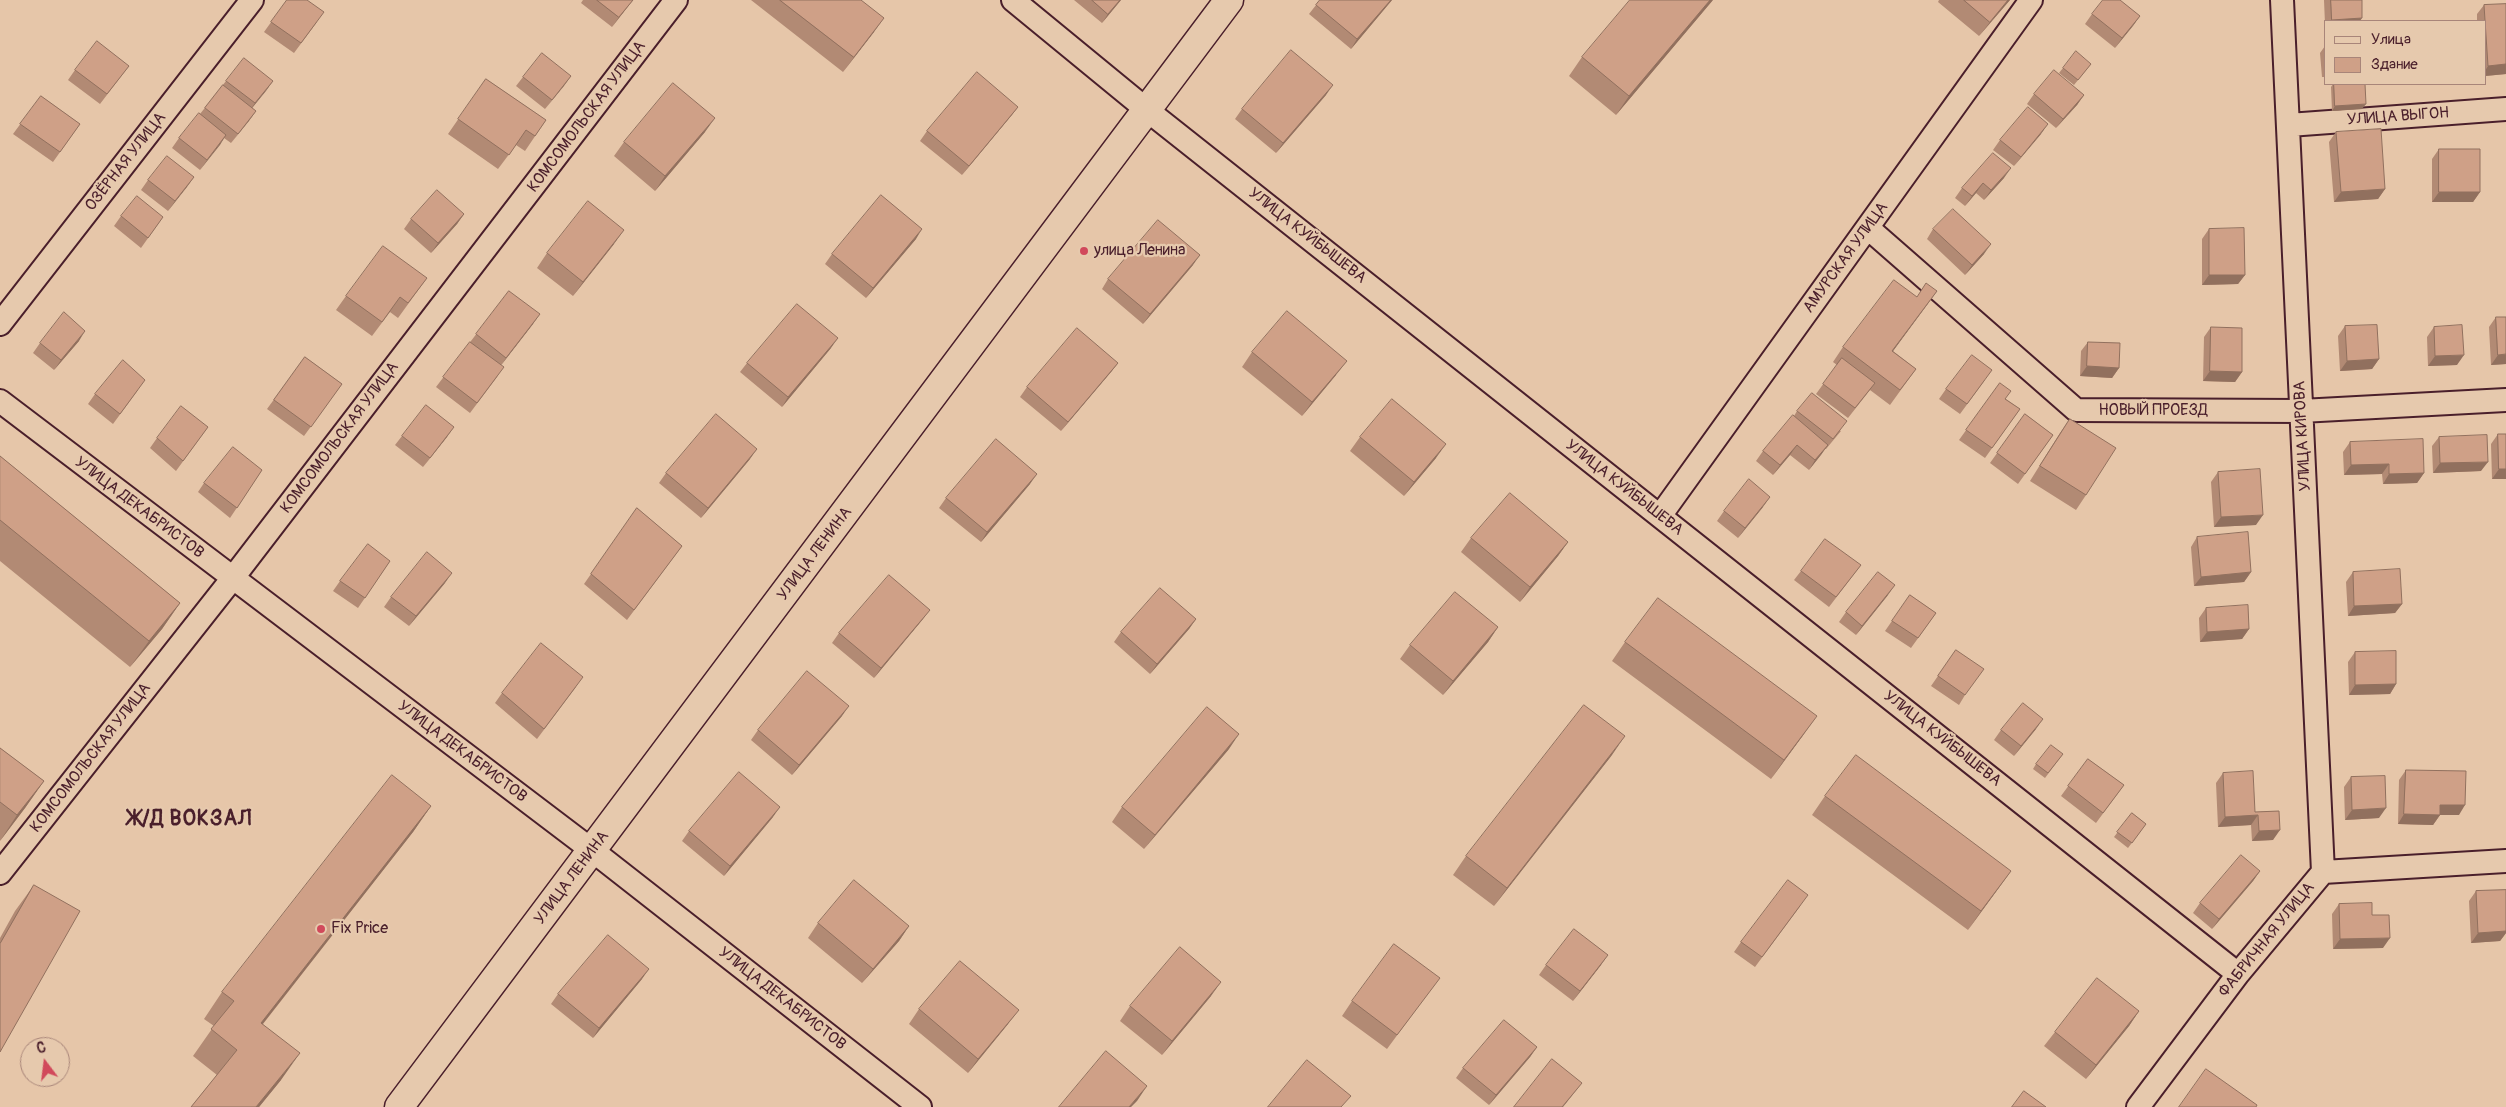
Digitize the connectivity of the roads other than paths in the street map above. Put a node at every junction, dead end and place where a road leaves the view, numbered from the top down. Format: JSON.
{"nodes":[{"id":1,"x":252,"y":0,"type":"edge"},
{"id":2,"x":676,"y":0,"type":"edge"},
{"id":3,"x":1013,"y":0,"type":"edge"},
{"id":4,"x":1229,"y":0,"type":"edge"},
{"id":5,"x":2031,"y":0,"type":"edge"},
{"id":6,"x":2282,"y":0,"type":"edge"},
{"id":7,"x":2506,"y":109,"type":"edge"},
{"id":8,"x":1147,"y":110,"type":"junction"},
{"id":9,"x":2289,"y":125,"type":"junction"},
{"id":10,"x":1868,"y":228,"type":"junction"},
{"id":11,"x":0,"y":324,"type":"edge"},
{"id":12,"x":2506,"y":400,"type":"edge"},
{"id":13,"x":0,"y":401,"type":"edge"},
{"id":14,"x":2301,"y":411,"type":"junction"},
{"id":15,"x":1660,"y":516,"type":"junction"},
{"id":16,"x":232,"y":579,"type":"junction"},
{"id":17,"x":593,"y":851,"type":"junction"},
{"id":18,"x":2506,"y":861,"type":"edge"},
{"id":19,"x":2323,"y":872,"type":"junction"},
{"id":20,"x":0,"y":873,"type":"edge"},
{"id":21,"x":2238,"y":974,"type":"junction"},
{"id":22,"x":399,"y":1107,"type":"edge"},
{"id":23,"x":920,"y":1107,"type":"edge"},
{"id":24,"x":2138,"y":1107,"type":"edge"}],
"edges":[{"from":1,"to":11,"type":"street","name":"ОЗЁРНАЯ УЛИЦА"},
{"from":2,"to":16,"type":"street","name":"КОМСОМОЛЬСКАЯ УЛИЦА"},
{"from":3,"to":8,"type":"street","name":"УЛИЦА КУЙБЫШЕВА"},
{"from":4,"to":8,"type":"main road","name":"УЛИЦА ЛЕНИНА"},
{"from":5,"to":10,"type":"street","name":"АМУРСКАЯ УЛИЦА"},
{"from":6,"to":9,"type":"street","name":"УЛИЦА КИРОВА"},
{"from":7,"to":9,"type":"street","name":"УЛИЦА ВЫГОН"},
{"from":8,"to":15,"type":"street","name":"УЛИЦА КУЙБЫШЕВА"},
{"from":8,"to":17,"type":"main road","name":"УЛИЦА ЛЕНИНА"},
{"from":9,"to":14,"type":"street","name":"УЛИЦА КИРОВА"},
{"from":10,"to":14,"type":"street","name":"НОВЫЙ ПРОЕЗД"},
{"from":10,"to":15,"type":"street","name":"АМУРСКАЯ УЛИЦА"},
{"from":12,"to":14,"type":"street","name":"НОВЫЙ ПРОЕЗД"},
{"from":13,"to":16,"type":"street","name":"УЛИЦА ДЕКАБРИСТОВ"},
{"from":14,"to":19,"type":"street","name":"УЛИЦА КИРОВА"},
{"from":15,"to":21,"type":"street","name":"УЛИЦА КУЙБЫШЕВА"},
{"from":16,"to":17,"type":"street","name":"УЛИЦА ДЕКАБРИСТОВ"},
{"from":16,"to":20,"type":"street","name":"КОМСОМОЛЬСКАЯ УЛИЦА"},
{"from":17,"to":22,"type":"main road","name":"УЛИЦА ЛЕНИНА"},
{"from":17,"to":23,"type":"street","name":"УЛИЦА ДЕКАБРИСТОВ"},
{"from":18,"to":19,"type":"street","name":"ФАБРИЧНАЯ УЛИЦА"},
{"from":19,"to":21,"type":"street","name":"ФАБРИЧНАЯ УЛИЦА"},
{"from":21,"to":24,"type":"street","name":"ФАБРИЧНАЯ УЛИЦА"}]}
